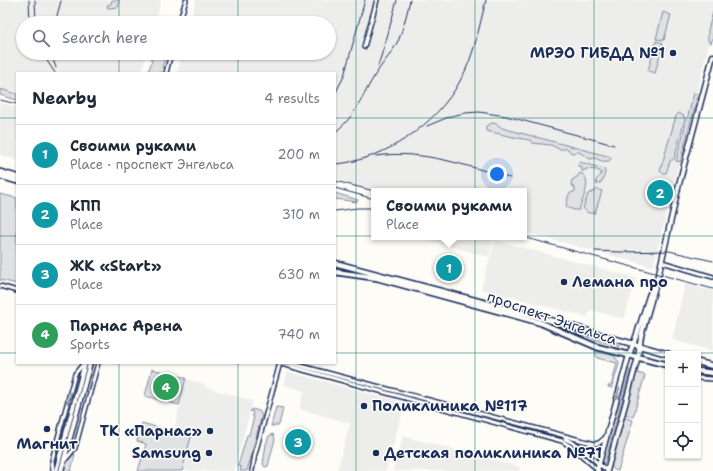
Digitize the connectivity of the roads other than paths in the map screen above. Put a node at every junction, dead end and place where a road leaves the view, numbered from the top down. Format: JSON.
{"nodes":[{"id":1,"x":186,"y":0,"type":"edge"},
{"id":2,"x":377,"y":0,"type":"edge"},
{"id":3,"x":181,"y":16,"type":"edge"},
{"id":4,"x":364,"y":47,"type":"dead end"},
{"id":5,"x":713,"y":56,"type":"edge"},
{"id":6,"x":169,"y":60,"type":"edge"},
{"id":7,"x":166,"y":72,"type":"edge"},
{"id":8,"x":0,"y":172,"type":"edge"},
{"id":9,"x":0,"y":176,"type":"edge"},
{"id":10,"x":16,"y":177,"type":"edge"},
{"id":11,"x":16,"y":181,"type":"edge"},
{"id":12,"x":662,"y":262,"type":"junction"},
{"id":13,"x":336,"y":263,"type":"edge"},
{"id":14,"x":336,"y":272,"type":"edge"},
{"id":15,"x":713,"y":277,"type":"edge"},
{"id":16,"x":0,"y":286,"type":"edge"},
{"id":17,"x":16,"y":290,"type":"edge"},
{"id":18,"x":636,"y":345,"type":"junction"},
{"id":19,"x":665,"y":353,"type":"edge"},
{"id":20,"x":629,"y":355,"type":"junction"},
{"id":21,"x":638,"y":357,"type":"junction"},
{"id":22,"x":701,"y":363,"type":"edge"},
{"id":23,"x":84,"y":364,"type":"edge"},
{"id":24,"x":90,"y":364,"type":"edge"},
{"id":25,"x":98,"y":364,"type":"edge"},
{"id":26,"x":279,"y":364,"type":"edge"},
{"id":27,"x":283,"y":364,"type":"edge"},
{"id":28,"x":294,"y":364,"type":"edge"},
{"id":29,"x":665,"y":364,"type":"edge"},
{"id":30,"x":713,"y":366,"type":"edge"},
{"id":31,"x":701,"y":371,"type":"edge"},
{"id":32,"x":713,"y":373,"type":"edge"},
{"id":33,"x":701,"y":378,"type":"edge"},
{"id":34,"x":713,"y":379,"type":"edge"},
{"id":35,"x":558,"y":435,"type":"junction"},
{"id":36,"x":607,"y":435,"type":"junction"},
{"id":37,"x":63,"y":462,"type":"junction"},
{"id":38,"x":599,"y":465,"type":"junction"},
{"id":39,"x":54,"y":471,"type":"edge"},
{"id":40,"x":61,"y":471,"type":"edge"},
{"id":41,"x":252,"y":471,"type":"edge"},
{"id":42,"x":598,"y":471,"type":"edge"},
{"id":43,"x":607,"y":471,"type":"edge"}],
"edges":[{"from":1,"to":3,"type":"street"},
{"from":2,"to":4,"type":"street"},
{"from":5,"to":12,"type":"street"},
{"from":6,"to":7,"type":"street"},
{"from":8,"to":10,"type":"main road"},
{"from":9,"to":11,"type":"main road"},
{"from":12,"to":15,"type":"street"},
{"from":12,"to":18,"type":"street"},
{"from":13,"to":18,"type":"main road","name":"проспект Энгельса"},
{"from":14,"to":20,"type":"main road","name":"проспект Энгельса"},
{"from":16,"to":17,"type":"street"},
{"from":18,"to":19,"type":"main road","name":"проспект Энгельса"},
{"from":18,"to":20,"type":"street"},
{"from":18,"to":21,"type":"street"},
{"from":20,"to":21,"type":"main road","name":"проспект Энгельса"},
{"from":20,"to":36,"type":"street","one_way":true},
{"from":21,"to":29,"type":"main road","name":"проспект Энгельса"},
{"from":21,"to":43,"type":"street"},
{"from":22,"to":30,"type":"main road"},
{"from":23,"to":39,"type":"street","one_way":true},
{"from":24,"to":37,"type":"street"},
{"from":25,"to":37,"type":"street"},
{"from":26,"to":41,"type":"street"},
{"from":27,"to":42,"type":"street"},
{"from":28,"to":35,"type":"street"},
{"from":31,"to":32,"type":"main road"},
{"from":33,"to":34,"type":"street"},
{"from":35,"to":36,"type":"street"},
{"from":35,"to":38,"type":"street"},
{"from":36,"to":38,"type":"street"},
{"from":37,"to":40,"type":"street"},
{"from":38,"to":42,"type":"street"},
{"from":38,"to":43,"type":"street"}]}
